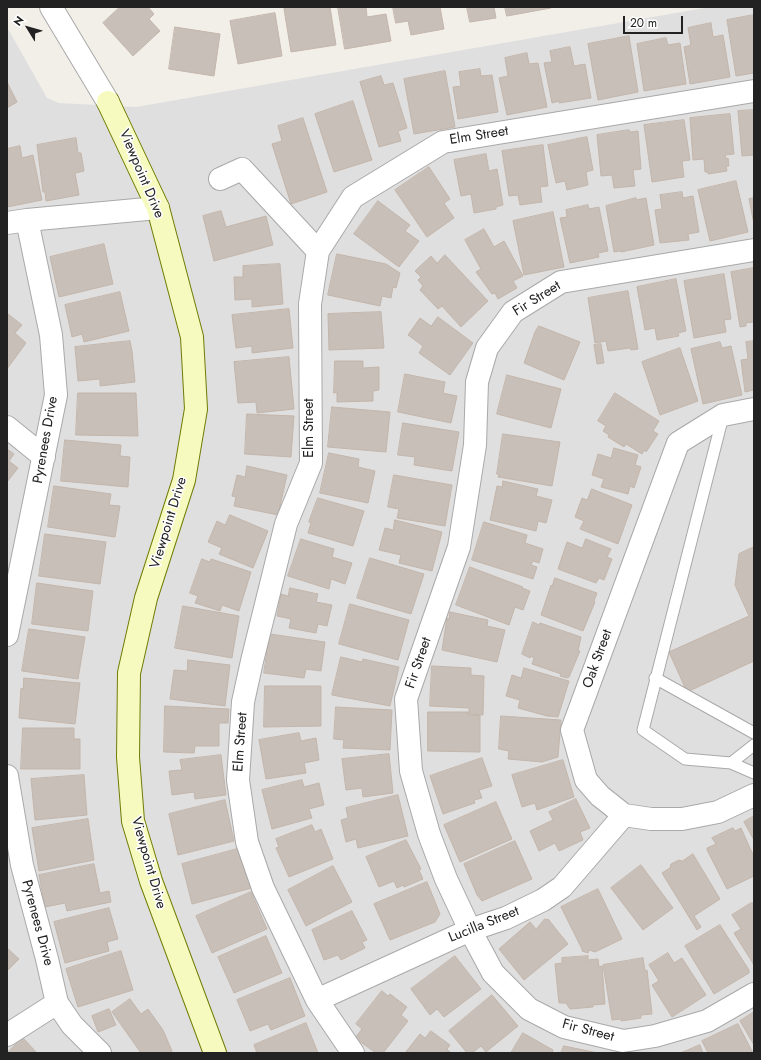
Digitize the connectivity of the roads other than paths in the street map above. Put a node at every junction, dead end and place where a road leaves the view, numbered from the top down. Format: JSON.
{"nodes":[{"id":1,"x":51,"y":7,"type":"edge"},
{"id":2,"x":754,"y":91,"type":"edge"},
{"id":3,"x":220,"y":179,"type":"dead end"},
{"id":4,"x":158,"y":208,"type":"junction"},
{"id":5,"x":17,"y":222,"type":"edge"},
{"id":6,"x":754,"y":250,"type":"edge"},
{"id":7,"x":318,"y":251,"type":"junction"},
{"id":8,"x":754,"y":409,"type":"edge"},
{"id":9,"x":723,"y":415,"type":"junction"},
{"id":10,"x":7,"y":427,"type":"edge"},
{"id":11,"x":44,"y":457,"type":"junction"},
{"id":12,"x":7,"y":635,"type":"edge"},
{"id":13,"x":655,"y":678,"type":"junction"},
{"id":14,"x":754,"y":734,"type":"edge"},
{"id":15,"x":754,"y":745,"type":"edge"},
{"id":16,"x":731,"y":763,"type":"junction"},
{"id":17,"x":754,"y":773,"type":"edge"},
{"id":18,"x":7,"y":776,"type":"edge"},
{"id":19,"x":754,"y":795,"type":"edge"},
{"id":20,"x":624,"y":815,"type":"junction"},
{"id":21,"x":14,"y":862,"type":"edge"},
{"id":22,"x":470,"y":930,"type":"junction"},
{"id":23,"x":754,"y":994,"type":"edge"},
{"id":24,"x":317,"y":1000,"type":"junction"},
{"id":25,"x":57,"y":1003,"type":"junction"},
{"id":26,"x":7,"y":1035,"type":"edge"},
{"id":27,"x":100,"y":1053,"type":"edge"},
{"id":28,"x":215,"y":1053,"type":"edge"},
{"id":29,"x":354,"y":1053,"type":"edge"}],
"edges":[{"from":1,"to":4,"type":"street","name":"Viewpoint Drive"},
{"from":2,"to":7,"type":"street","name":"Elm Street"},
{"from":3,"to":7,"type":"street"},
{"from":4,"to":5,"type":"street"},
{"from":4,"to":28,"type":"street","name":"Viewpoint Drive"},
{"from":5,"to":11,"type":"street","name":"Pyrenees Drive"},
{"from":6,"to":22,"type":"street","name":"Fir Street"},
{"from":7,"to":24,"type":"street","name":"Elm Street"},
{"from":8,"to":9,"type":"street","name":"Oak Street"},
{"from":9,"to":13,"type":"lane"},
{"from":9,"to":20,"type":"street","name":"Oak Street"},
{"from":10,"to":11,"type":"street"},
{"from":11,"to":12,"type":"street","name":"Pyrenees Drive"},
{"from":13,"to":14,"type":"lane"},
{"from":13,"to":16,"type":"lane"},
{"from":15,"to":16,"type":"lane"},
{"from":16,"to":17,"type":"lane"},
{"from":18,"to":21,"type":"street","name":"Pyrenees Drive"},
{"from":19,"to":20,"type":"street","name":"Oak Street"},
{"from":20,"to":22,"type":"street","name":"Lucilla Street"},
{"from":21,"to":25,"type":"street","name":"Pyrenees Drive"},
{"from":22,"to":23,"type":"street","name":"Fir Street"},
{"from":22,"to":24,"type":"street","name":"Lucilla Street"},
{"from":24,"to":29,"type":"street","name":"Elm Street"},
{"from":25,"to":26,"type":"street"},
{"from":25,"to":27,"type":"street","name":"Pyrenees Drive"}]}
